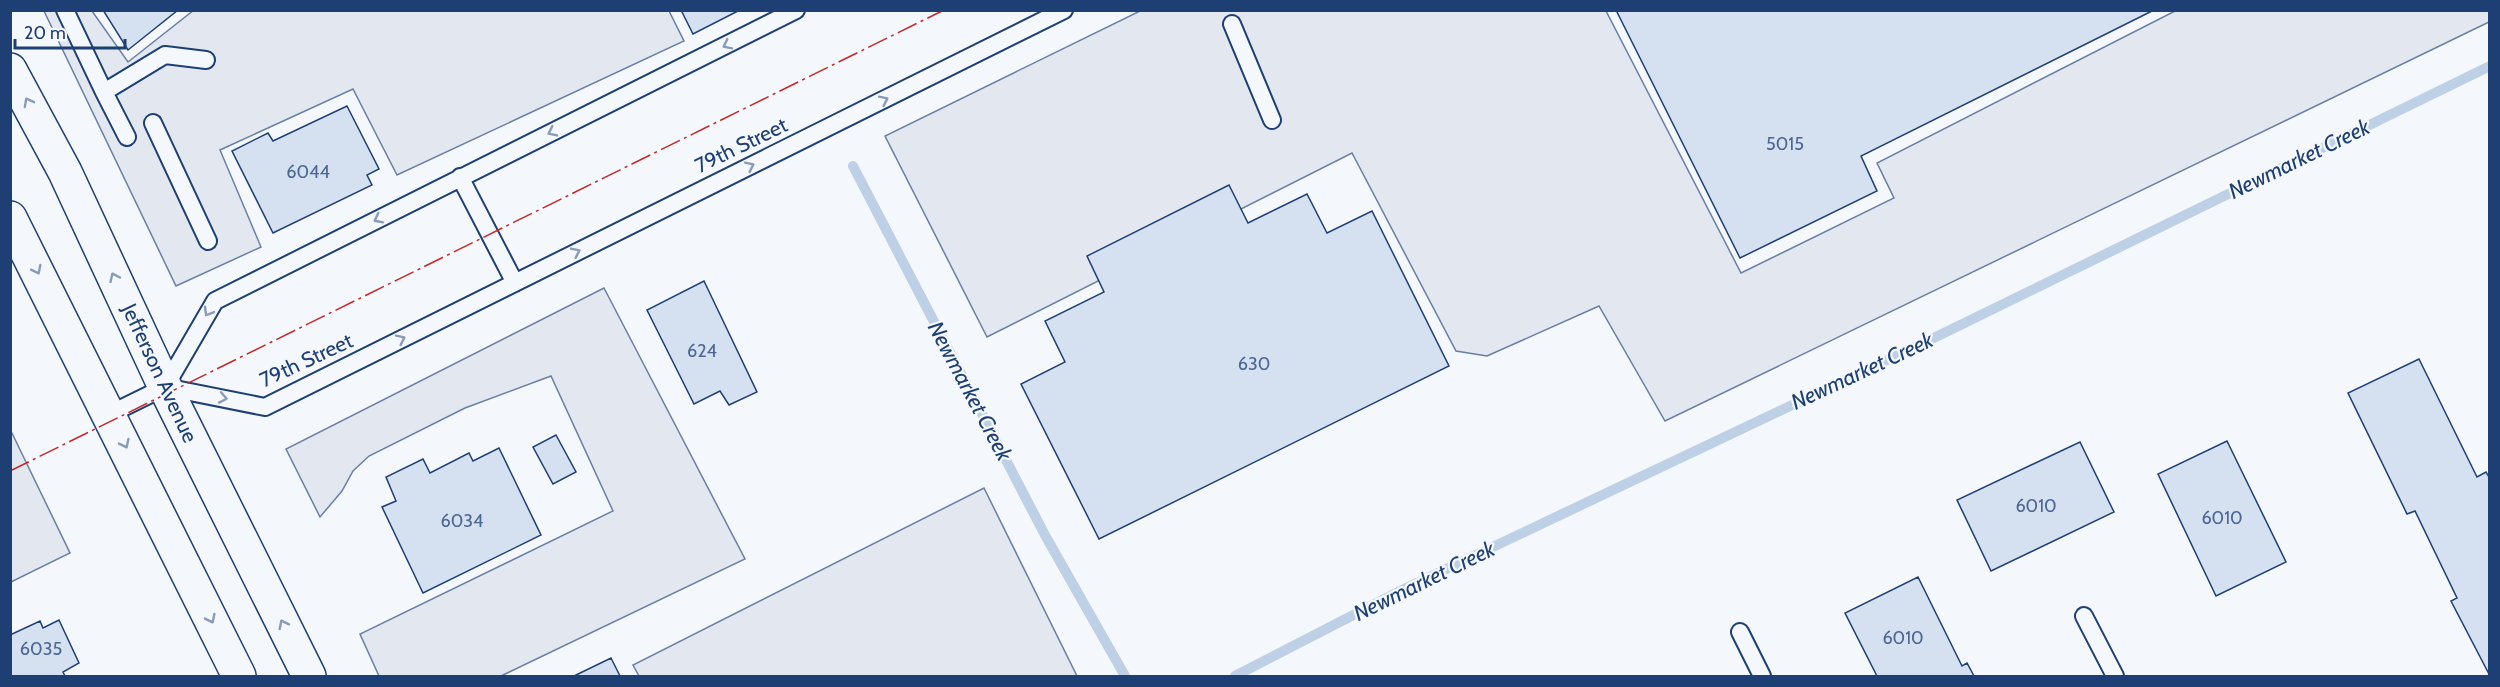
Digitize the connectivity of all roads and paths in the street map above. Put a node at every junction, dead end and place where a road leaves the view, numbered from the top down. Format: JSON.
{"nodes":[{"id":1,"x":65,"y":10,"type":"edge"},
{"id":2,"x":796,"y":10,"type":"edge"},
{"id":3,"x":1064,"y":10,"type":"edge"},
{"id":4,"x":1232,"y":24,"type":"dead end"},
{"id":5,"x":206,"y":60,"type":"dead end"},
{"id":6,"x":10,"y":70,"type":"edge"},
{"id":7,"x":104,"y":92,"type":"junction"},
{"id":8,"x":1272,"y":120,"type":"dead end"},
{"id":9,"x":153,"y":123,"type":"dead end"},
{"id":10,"x":127,"y":137,"type":"dead end"},
{"id":11,"x":460,"y":177,"type":"junction"},
{"id":12,"x":10,"y":218,"type":"edge"},
{"id":13,"x":208,"y":241,"type":"dead end"},
{"id":14,"x":515,"y":283,"type":"junction"},
{"id":15,"x":165,"y":387,"type":"junction"},
{"id":16,"x":110,"y":414,"type":"junction"},
{"id":17,"x":2084,"y":616,"type":"dead end"},
{"id":18,"x":1740,"y":632,"type":"dead end"},
{"id":19,"x":239,"y":676,"type":"edge"},
{"id":20,"x":309,"y":676,"type":"edge"},
{"id":21,"x":1762,"y":676,"type":"edge"},
{"id":22,"x":2115,"y":676,"type":"edge"}],
"edges":[{"from":1,"to":7,"type":"lane"},
{"from":2,"to":11,"type":"lane","one_way":true},
{"from":14,"to":3,"type":"lane","name":"79th Street","one_way":true},
{"from":4,"to":8,"type":"lane"},
{"from":5,"to":7,"type":"lane"},
{"from":15,"to":6,"type":"main road","name":"Jefferson Avenue","one_way":true},
{"from":7,"to":10,"type":"lane"},
{"from":9,"to":13,"type":"lane"},
{"from":11,"to":14,"type":"lane"},
{"from":11,"to":15,"type":"lane","one_way":true},
{"from":12,"to":16,"type":"main road","one_way":true},
{"from":15,"to":14,"type":"lane","name":"79th Street","one_way":true},
{"from":15,"to":16,"type":"lane"},
{"from":20,"to":15,"type":"main road","name":"Jefferson Avenue","one_way":true},
{"from":16,"to":19,"type":"main road","one_way":true},
{"from":17,"to":22,"type":"lane"},
{"from":18,"to":21,"type":"lane"}]}
